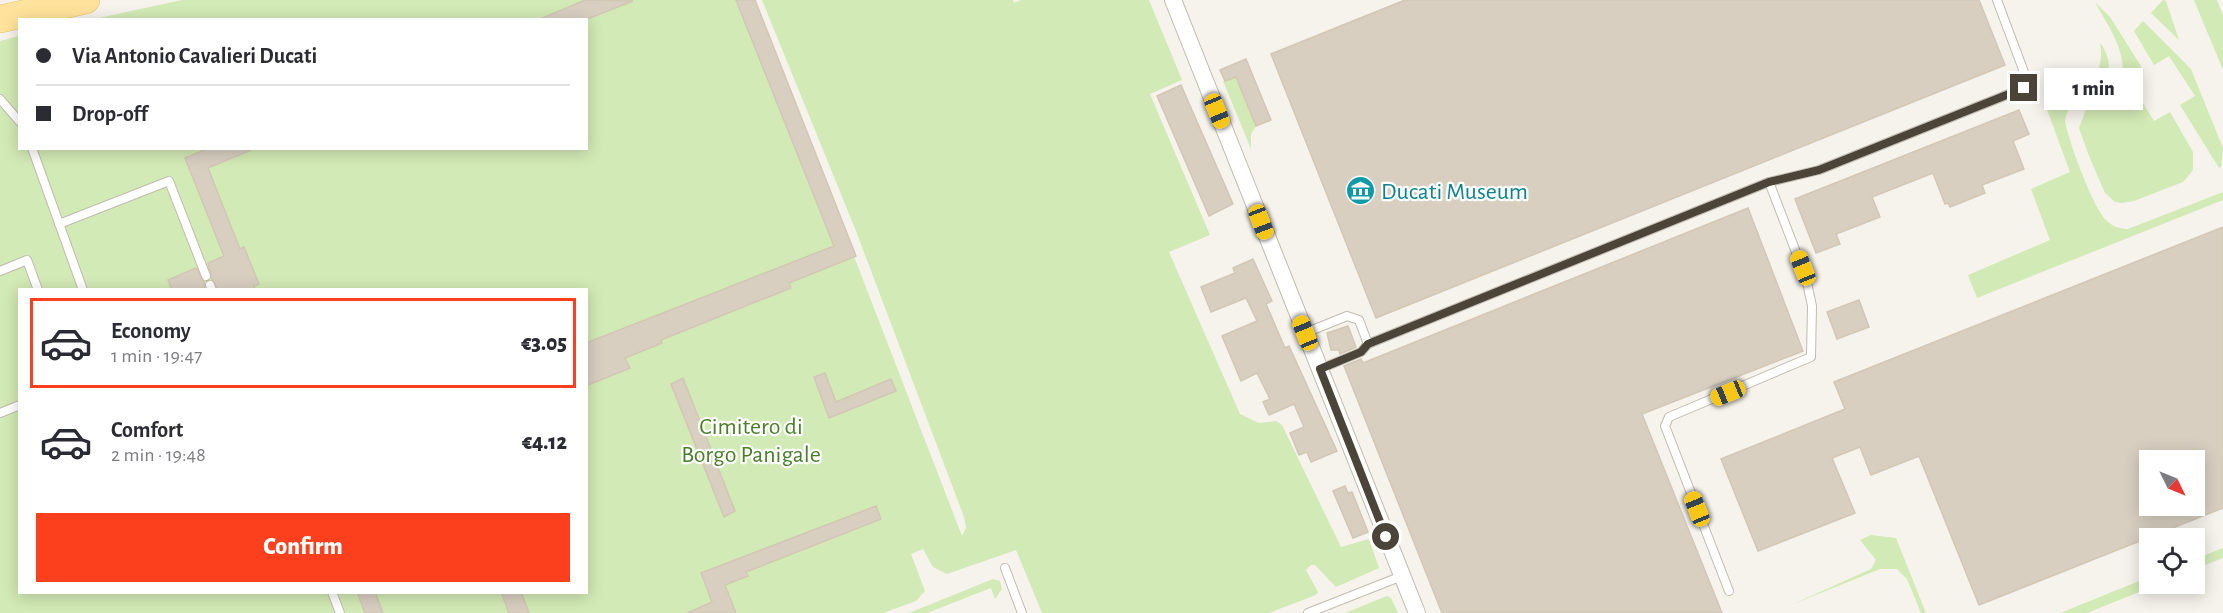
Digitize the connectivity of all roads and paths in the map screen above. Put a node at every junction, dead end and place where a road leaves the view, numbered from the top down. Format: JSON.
{"nodes":[{"id":1,"x":92,"y":0,"type":"edge"},
{"id":2,"x":1173,"y":0,"type":"edge"},
{"id":3,"x":1997,"y":0,"type":"edge"},
{"id":4,"x":80,"y":6,"type":"edge"},
{"id":5,"x":0,"y":19,"type":"edge"},
{"id":6,"x":0,"y":99,"type":"edge"},
{"id":7,"x":18,"y":120,"type":"edge"},
{"id":8,"x":33,"y":150,"type":"edge"},
{"id":9,"x":1769,"y":182,"type":"junction"},
{"id":10,"x":59,"y":224,"type":"junction"},
{"id":11,"x":0,"y":271,"type":"edge"},
{"id":12,"x":209,"y":283,"type":"edge"},
{"id":13,"x":37,"y":288,"type":"edge"},
{"id":14,"x":82,"y":288,"type":"edge"},
{"id":15,"x":1305,"y":333,"type":"junction"},
{"id":16,"x":1368,"y":344,"type":"junction"},
{"id":17,"x":1320,"y":369,"type":"junction"},
{"id":18,"x":18,"y":406,"type":"edge"},
{"id":19,"x":0,"y":413,"type":"edge"},
{"id":20,"x":1005,"y":568,"type":"dead end"},
{"id":21,"x":1402,"y":576,"type":"junction"},
{"id":22,"x":1730,"y":591,"type":"dead end"},
{"id":23,"x":333,"y":594,"type":"edge"},
{"id":24,"x":340,"y":613,"type":"edge"},
{"id":25,"x":1022,"y":613,"type":"edge"},
{"id":26,"x":1308,"y":613,"type":"edge"},
{"id":27,"x":1417,"y":613,"type":"edge"}],
"edges":[{"from":1,"to":4,"type":"lane"},
{"from":2,"to":15,"type":"street"},
{"from":3,"to":9,"type":"lane"},
{"from":4,"to":5,"type":"main road"},
{"from":6,"to":7,"type":"lane"},
{"from":8,"to":10,"type":"lane"},
{"from":9,"to":16,"type":"lane"},
{"from":9,"to":22,"type":"lane"},
{"from":10,"to":12,"type":"lane"},
{"from":10,"to":14,"type":"lane"},
{"from":11,"to":13,"type":"lane"},
{"from":15,"to":16,"type":"lane"},
{"from":15,"to":17,"type":"street"},
{"from":16,"to":17,"type":"lane"},
{"from":17,"to":21,"type":"street"},
{"from":18,"to":19,"type":"lane"},
{"from":20,"to":25,"type":"lane"},
{"from":21,"to":26,"type":"lane"},
{"from":21,"to":27,"type":"street"},
{"from":23,"to":24,"type":"lane"}]}
